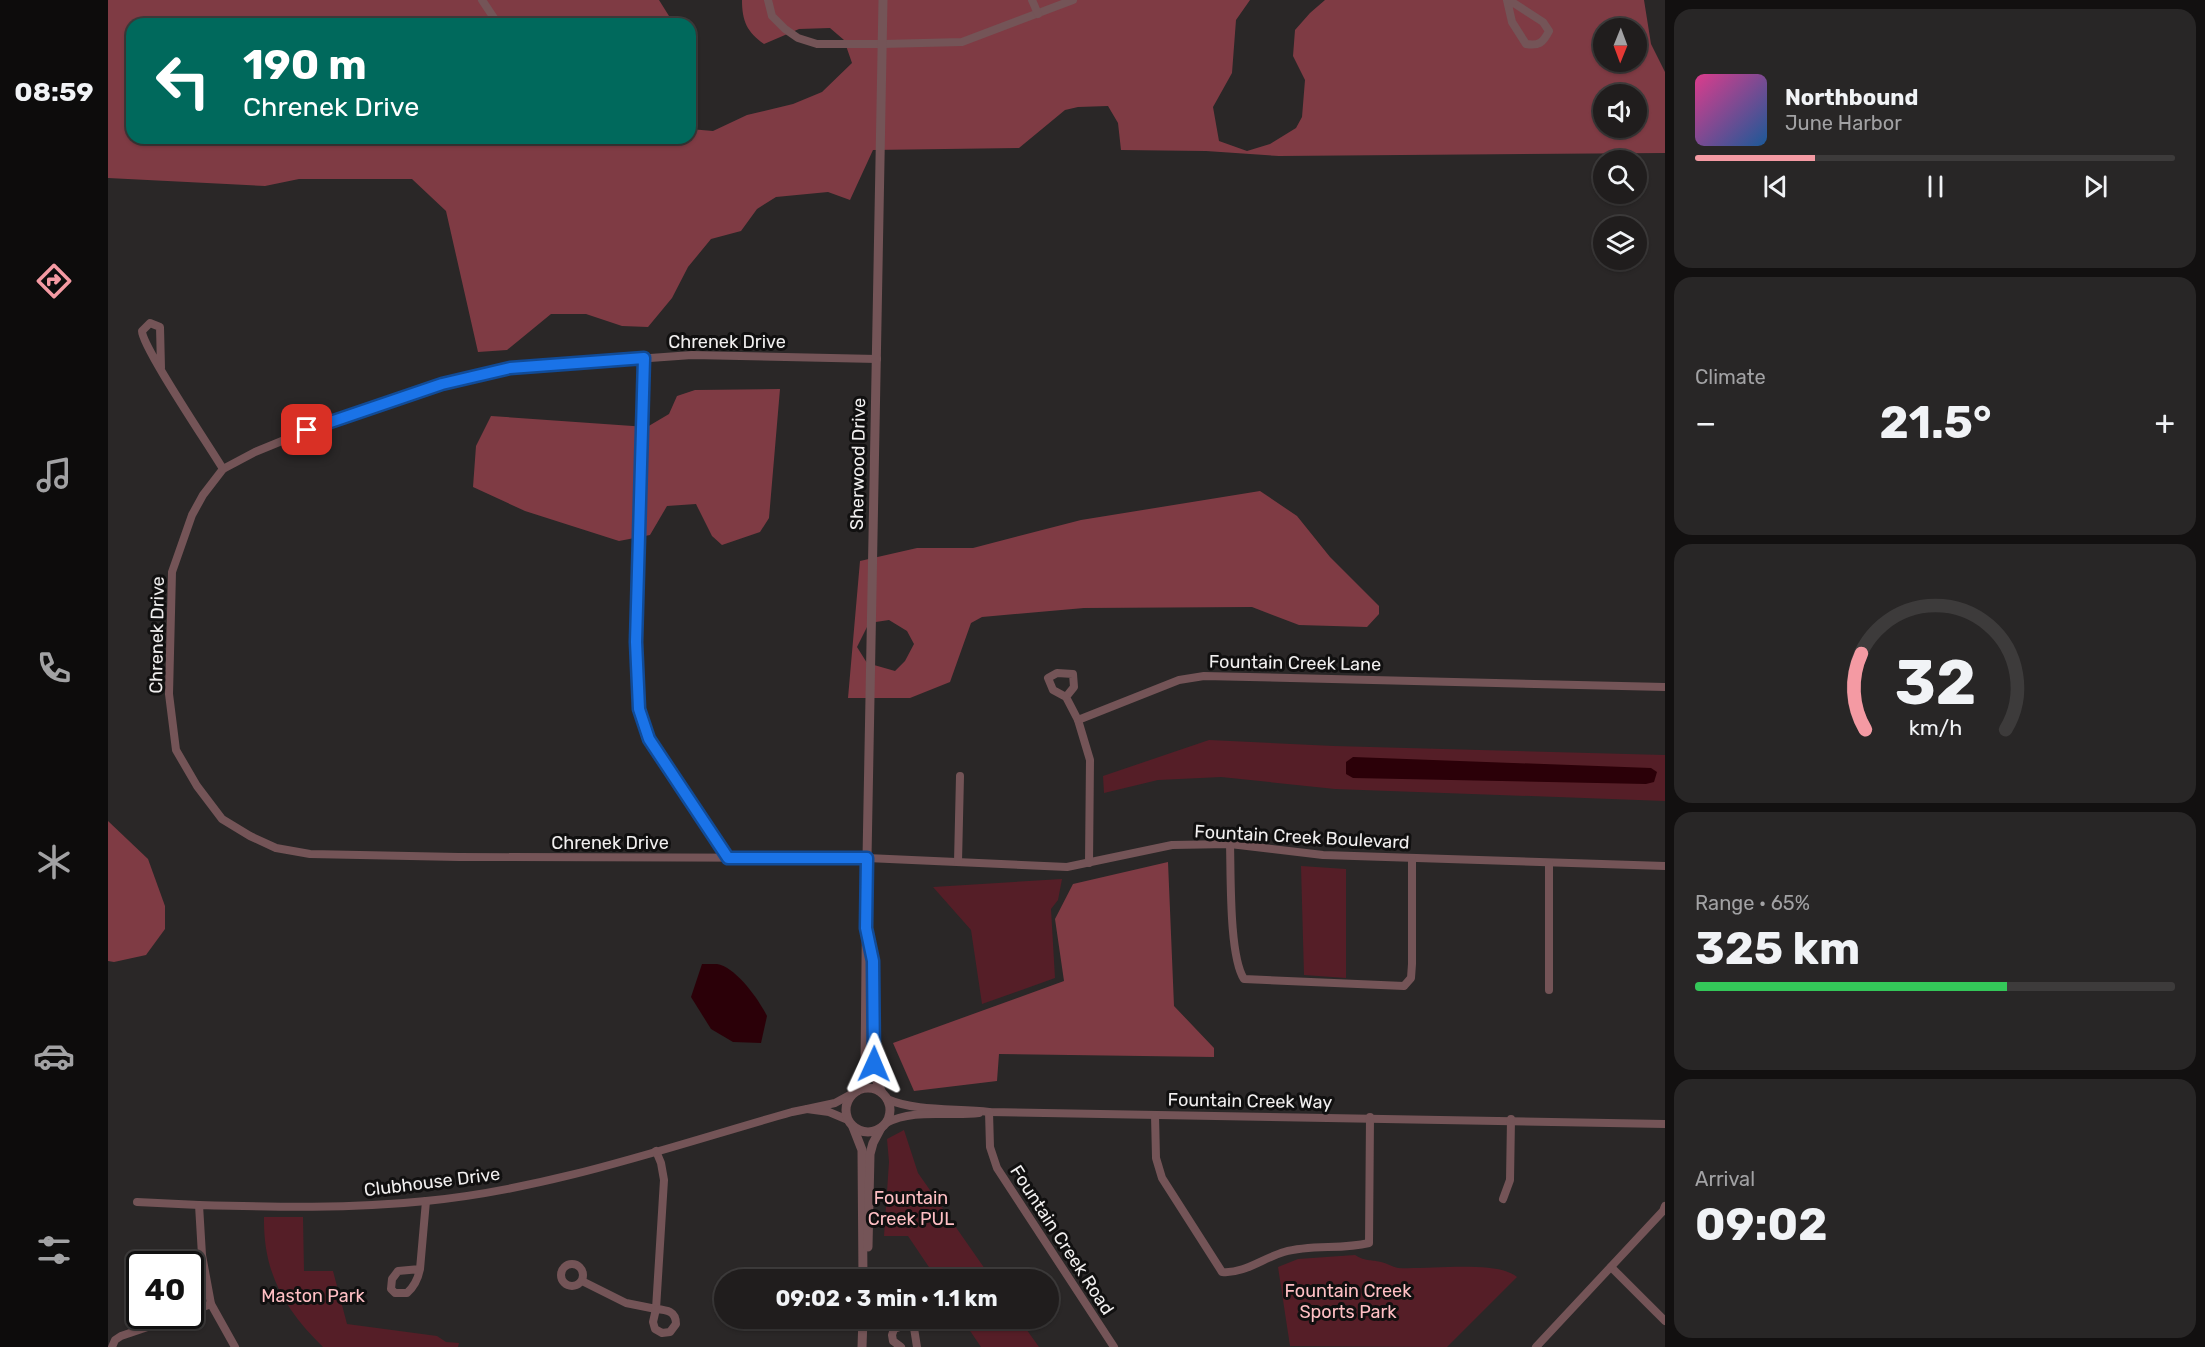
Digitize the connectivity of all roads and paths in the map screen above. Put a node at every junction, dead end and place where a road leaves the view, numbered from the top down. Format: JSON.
{"nodes":[{"id":1,"x":483,"y":0,"type":"edge"},
{"id":2,"x":768,"y":0,"type":"edge"},
{"id":3,"x":883,"y":0,"type":"edge"},
{"id":4,"x":1032,"y":0,"type":"edge"},
{"id":5,"x":1073,"y":0,"type":"edge"},
{"id":6,"x":1508,"y":0,"type":"edge"},
{"id":7,"x":1038,"y":14,"type":"junction"},
{"id":8,"x":494,"y":18,"type":"edge"},
{"id":9,"x":883,"y":44,"type":"junction"},
{"id":10,"x":644,"y":358,"type":"junction"},
{"id":11,"x":877,"y":358,"type":"junction"},
{"id":12,"x":160,"y":368,"type":"junction"},
{"id":13,"x":223,"y":469,"type":"junction"},
{"id":14,"x":1665,"y":687,"type":"edge"},
{"id":15,"x":1066,"y":697,"type":"dead end"},
{"id":16,"x":1077,"y":720,"type":"junction"},
{"id":17,"x":960,"y":776,"type":"dead end"},
{"id":18,"x":1230,"y":844,"type":"junction"},
{"id":19,"x":728,"y":858,"type":"junction"},
{"id":20,"x":867,"y":858,"type":"junction"},
{"id":21,"x":1412,"y":859,"type":"junction"},
{"id":22,"x":958,"y":862,"type":"junction"},
{"id":23,"x":1089,"y":862,"type":"junction"},
{"id":24,"x":1549,"y":863,"type":"junction"},
{"id":25,"x":1665,"y":866,"type":"edge"},
{"id":26,"x":866,"y":928,"type":"junction"},
{"id":27,"x":1549,"y":990,"type":"dead end"},
{"id":28,"x":857,"y":1091,"type":"junction"},
{"id":29,"x":885,"y":1096,"type":"junction"},
{"id":30,"x":807,"y":1109,"type":"junction"},
{"id":31,"x":989,"y":1112,"type":"junction"},
{"id":32,"x":1155,"y":1115,"type":"junction"},
{"id":33,"x":1370,"y":1117,"type":"junction"},
{"id":34,"x":1511,"y":1119,"type":"junction"},
{"id":35,"x":851,"y":1123,"type":"junction"},
{"id":36,"x":1665,"y":1124,"type":"edge"},
{"id":37,"x":884,"y":1125,"type":"junction"},
{"id":38,"x":656,"y":1151,"type":"junction"},
{"id":39,"x":1503,"y":1199,"type":"dead end"},
{"id":40,"x":426,"y":1201,"type":"junction"},
{"id":41,"x":137,"y":1202,"type":"dead end"},
{"id":42,"x":199,"y":1205,"type":"junction"},
{"id":43,"x":1665,"y":1206,"type":"edge"},
{"id":44,"x":1611,"y":1267,"type":"junction"},
{"id":45,"x":420,"y":1269,"type":"dead end"},
{"id":46,"x":864,"y":1269,"type":"edge"},
{"id":47,"x":865,"y":1269,"type":"edge"},
{"id":48,"x":582,"y":1281,"type":"dead end"},
{"id":49,"x":211,"y":1304,"type":"junction"},
{"id":50,"x":204,"y":1306,"type":"edge"},
{"id":51,"x":1665,"y":1321,"type":"edge"},
{"id":52,"x":142,"y":1329,"type":"edge"},
{"id":53,"x":863,"y":1329,"type":"edge"},
{"id":54,"x":112,"y":1347,"type":"edge"},
{"id":55,"x":235,"y":1347,"type":"edge"},
{"id":56,"x":862,"y":1347,"type":"edge"},
{"id":57,"x":901,"y":1347,"type":"edge"},
{"id":58,"x":917,"y":1347,"type":"edge"},
{"id":59,"x":1114,"y":1347,"type":"edge"},
{"id":60,"x":1536,"y":1347,"type":"edge"}],
"edges":[{"from":1,"to":8,"type":"street"},
{"from":2,"to":9,"type":"street"},
{"from":3,"to":9,"type":"street","name":"Sherwood Drive"},
{"from":4,"to":7,"type":"street"},
{"from":5,"to":7,"type":"street"},
{"from":6,"to":6,"type":"street"},
{"from":7,"to":9,"type":"street"},
{"from":9,"to":11,"type":"street","name":"Sherwood Drive"},
{"from":10,"to":11,"type":"street","name":"Chrenek Drive"},
{"from":10,"to":13,"type":"street","name":"Chrenek Drive"},
{"from":10,"to":19,"type":"street"},
{"from":11,"to":20,"type":"street","name":"Sherwood Drive"},
{"from":12,"to":12,"type":"street"},
{"from":12,"to":13,"type":"street"},
{"from":13,"to":19,"type":"street","name":"Chrenek Drive"},
{"from":14,"to":16,"type":"street","name":"Fountain Creek Lane"},
{"from":15,"to":16,"type":"street"},
{"from":16,"to":23,"type":"street"},
{"from":17,"to":22,"type":"street"},
{"from":18,"to":21,"type":"street","name":"Fountain Creek Boulevard"},
{"from":18,"to":21,"type":"street"},
{"from":18,"to":23,"type":"street","name":"Fountain Creek Boulevard"},
{"from":19,"to":20,"type":"street","name":"Chrenek Drive"},
{"from":20,"to":22,"type":"street","name":"Fountain Creek Boulevard"},
{"from":20,"to":26,"type":"street","name":"Sherwood Drive"},
{"from":21,"to":24,"type":"street","name":"Fountain Creek Boulevard"},
{"from":22,"to":23,"type":"street","name":"Fountain Creek Boulevard"},
{"from":24,"to":25,"type":"street","name":"Fountain Creek Boulevard"},
{"from":24,"to":27,"type":"street"},
{"from":26,"to":28,"type":"street","name":"Sherwood Drive"},
{"from":26,"to":29,"type":"street","name":"Sherwood Drive"},
{"from":28,"to":29,"type":"street"},
{"from":28,"to":30,"type":"street","name":"Clubhouse Drive"},
{"from":28,"to":35,"type":"street"},
{"from":29,"to":31,"type":"street","name":"Fountain Creek Way"},
{"from":29,"to":37,"type":"street"},
{"from":30,"to":35,"type":"street","name":"Clubhouse Drive"},
{"from":30,"to":38,"type":"street","name":"Clubhouse Drive"},
{"from":31,"to":32,"type":"street","name":"Fountain Creek Way"},
{"from":31,"to":37,"type":"street","name":"Fountain Creek Way"},
{"from":31,"to":59,"type":"street","name":"Fountain Creek Road"},
{"from":32,"to":33,"type":"street","name":"Fountain Creek Way"},
{"from":32,"to":33,"type":"street"},
{"from":33,"to":34,"type":"street","name":"Fountain Creek Way"},
{"from":34,"to":36,"type":"street","name":"Fountain Creek Way"},
{"from":34,"to":39,"type":"street"},
{"from":35,"to":37,"type":"street"},
{"from":35,"to":46,"type":"street"},
{"from":37,"to":47,"type":"street"},
{"from":38,"to":40,"type":"street","name":"Clubhouse Drive"},
{"from":38,"to":48,"type":"street"},
{"from":40,"to":42,"type":"street","name":"Clubhouse Drive"},
{"from":40,"to":45,"type":"street"},
{"from":41,"to":42,"type":"street","name":"Clubhouse Drive"},
{"from":42,"to":49,"type":"street"},
{"from":43,"to":44,"type":"street"},
{"from":44,"to":51,"type":"street"},
{"from":44,"to":60,"type":"street"},
{"from":49,"to":50,"type":"street"},
{"from":49,"to":55,"type":"street"},
{"from":52,"to":54,"type":"street"},
{"from":53,"to":56,"type":"street"},
{"from":57,"to":58,"type":"street"}]}
